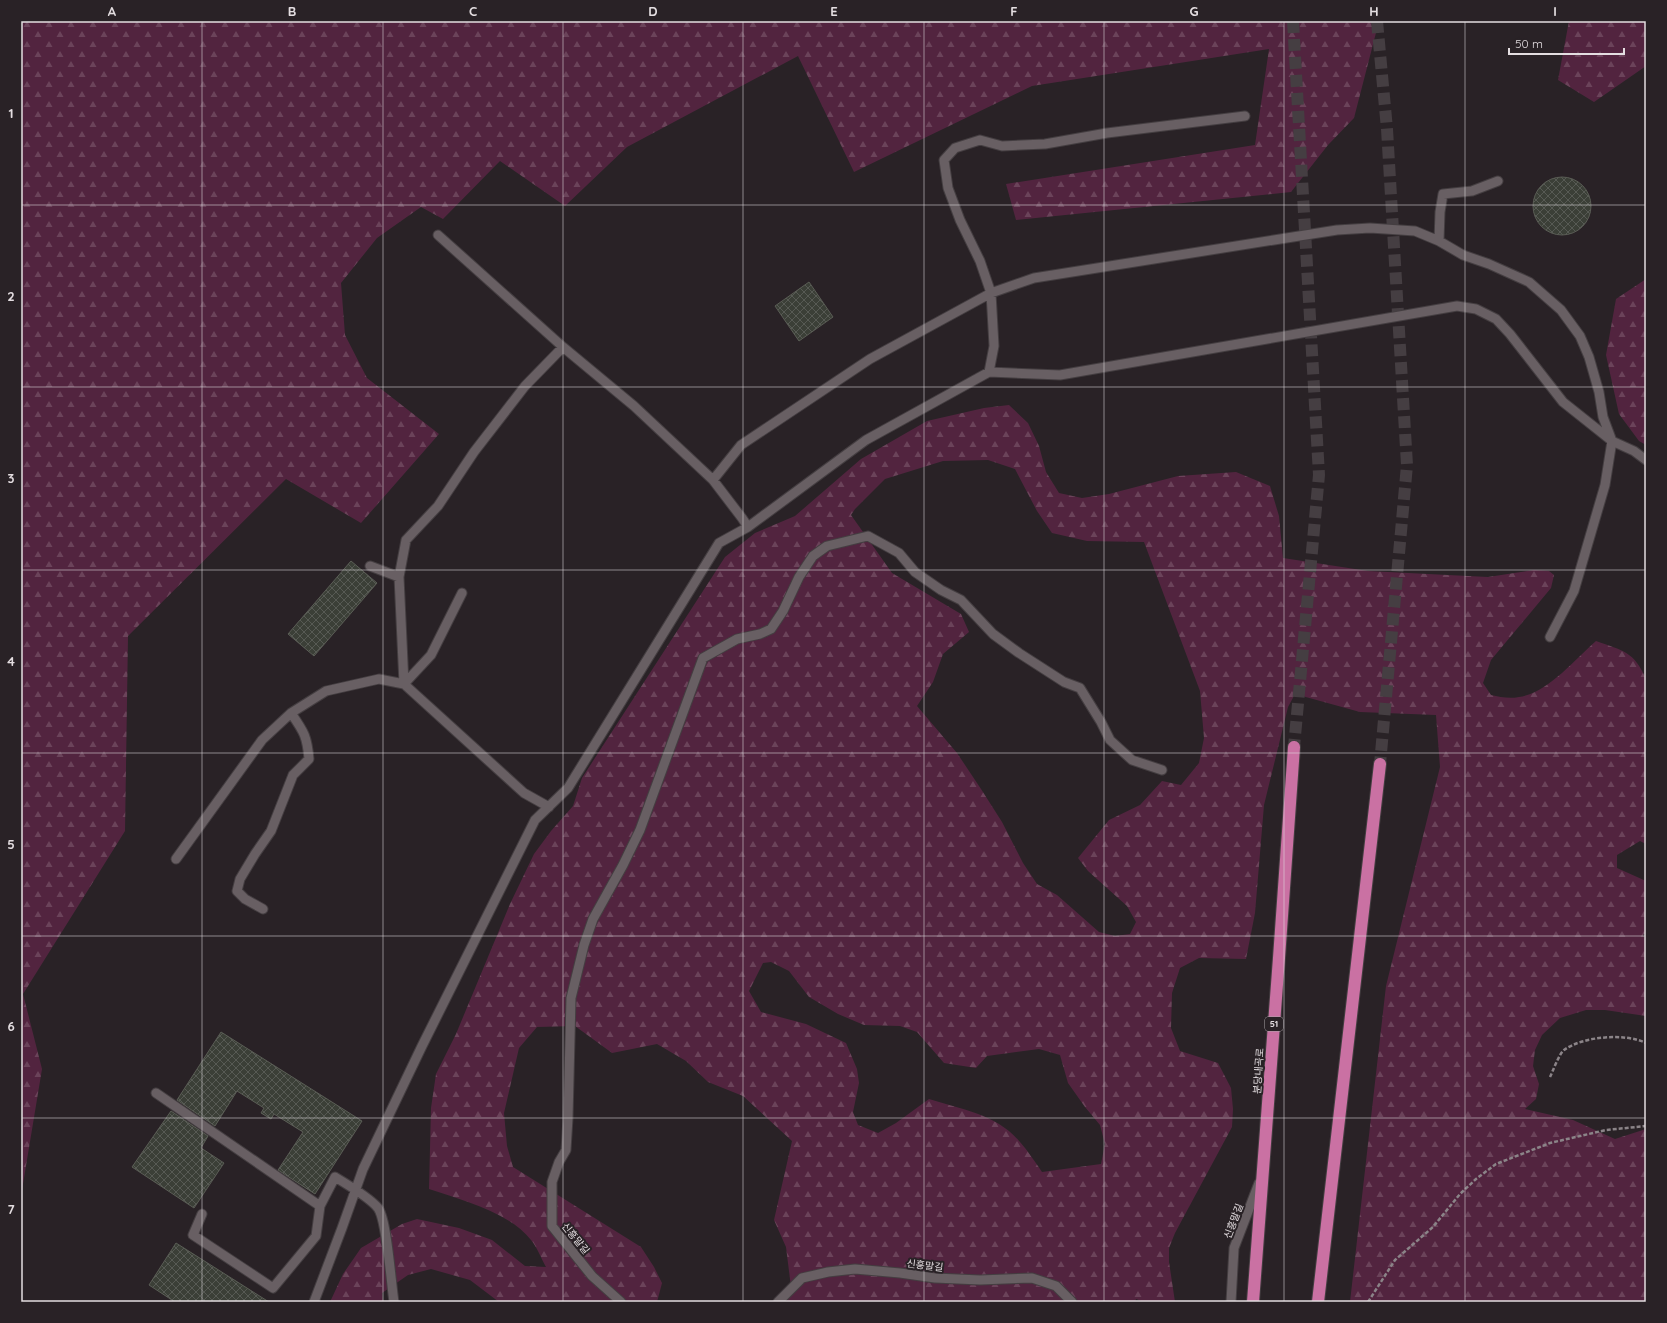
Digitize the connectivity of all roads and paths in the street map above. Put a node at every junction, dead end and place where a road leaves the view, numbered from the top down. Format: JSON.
{"nodes":[{"id":1,"x":1245,"y":116,"type":"dead end"},
{"id":2,"x":1498,"y":181,"type":"dead end"},
{"id":3,"x":438,"y":235,"type":"dead end"},
{"id":4,"x":1439,"y":241,"type":"junction"},
{"id":5,"x":991,"y":293,"type":"junction"},
{"id":6,"x":563,"y":347,"type":"junction"},
{"id":7,"x":989,"y":372,"type":"junction"},
{"id":8,"x":1612,"y":441,"type":"junction"},
{"id":9,"x":1646,"y":460,"type":"edge"},
{"id":10,"x":713,"y":480,"type":"junction"},
{"id":11,"x":748,"y":527,"type":"junction"},
{"id":12,"x":370,"y":566,"type":"dead end"},
{"id":13,"x":399,"y":577,"type":"junction"},
{"id":14,"x":462,"y":593,"type":"dead end"},
{"id":15,"x":1550,"y":637,"type":"dead end"},
{"id":16,"x":404,"y":684,"type":"junction"},
{"id":17,"x":291,"y":713,"type":"junction"},
{"id":18,"x":1294,"y":747,"type":"tunnel mouth"},
{"id":19,"x":1380,"y":764,"type":"tunnel mouth"},
{"id":20,"x":1162,"y":770,"type":"dead end"},
{"id":21,"x":549,"y":807,"type":"junction"},
{"id":22,"x":176,"y":859,"type":"dead end"},
{"id":23,"x":263,"y":909,"type":"dead end"},
{"id":24,"x":1646,"y":1043,"type":"edge"},
{"id":25,"x":1550,"y":1077,"type":"dead end"},
{"id":26,"x":156,"y":1093,"type":"dead end"},
{"id":27,"x":1646,"y":1126,"type":"edge"},
{"id":28,"x":1262,"y":1174,"type":"junction"},
{"id":29,"x":356,"y":1190,"type":"junction"},
{"id":30,"x":320,"y":1206,"type":"junction"},
{"id":31,"x":202,"y":1214,"type":"dead end"},
{"id":32,"x":314,"y":1302,"type":"edge"},
{"id":33,"x":394,"y":1302,"type":"edge"},
{"id":34,"x":622,"y":1302,"type":"edge"},
{"id":35,"x":778,"y":1302,"type":"edge"},
{"id":36,"x":1072,"y":1302,"type":"edge"},
{"id":37,"x":1231,"y":1302,"type":"edge"},
{"id":38,"x":1253,"y":1302,"type":"edge"},
{"id":39,"x":1318,"y":1302,"type":"edge"},
{"id":40,"x":1368,"y":1302,"type":"edge"}],
"edges":[{"from":1,"to":5,"type":"lane"},
{"from":2,"to":4,"type":"lane"},
{"from":3,"to":6,"type":"lane"},
{"from":4,"to":5,"type":"lane"},
{"from":4,"to":8,"type":"lane"},
{"from":5,"to":7,"type":"lane"},
{"from":5,"to":10,"type":"lane"},
{"from":6,"to":10,"type":"lane"},
{"from":6,"to":13,"type":"lane"},
{"from":7,"to":8,"type":"lane"},
{"from":7,"to":11,"type":"lane"},
{"from":8,"to":9,"type":"lane"},
{"from":8,"to":15,"type":"lane"},
{"from":10,"to":11,"type":"lane"},
{"from":11,"to":21,"type":"lane"},
{"from":12,"to":13,"type":"lane"},
{"from":13,"to":16,"type":"lane"},
{"from":14,"to":16,"type":"lane"},
{"from":16,"to":17,"type":"lane"},
{"from":16,"to":21,"type":"lane"},
{"from":17,"to":22,"type":"lane"},
{"from":17,"to":23,"type":"lane"},
{"from":18,"to":28,"type":"highway","name":"분당내곡로","number":"51"},
{"from":19,"to":39,"type":"highway"},
{"from":20,"to":34,"type":"lane","name":"신흥말길"},
{"from":21,"to":29,"type":"lane"},
{"from":24,"to":25,"type":"path"},
{"from":26,"to":30,"type":"lane"},
{"from":27,"to":40,"type":"path"},
{"from":28,"to":37,"type":"lane","name":"신흥말길"},
{"from":28,"to":38,"type":"highway","name":"분당내곡로","number":"51"},
{"from":29,"to":30,"type":"lane"},
{"from":29,"to":32,"type":"lane"},
{"from":29,"to":33,"type":"lane"},
{"from":30,"to":31,"type":"lane"},
{"from":35,"to":36,"type":"lane","name":"신흥말길"}]}
